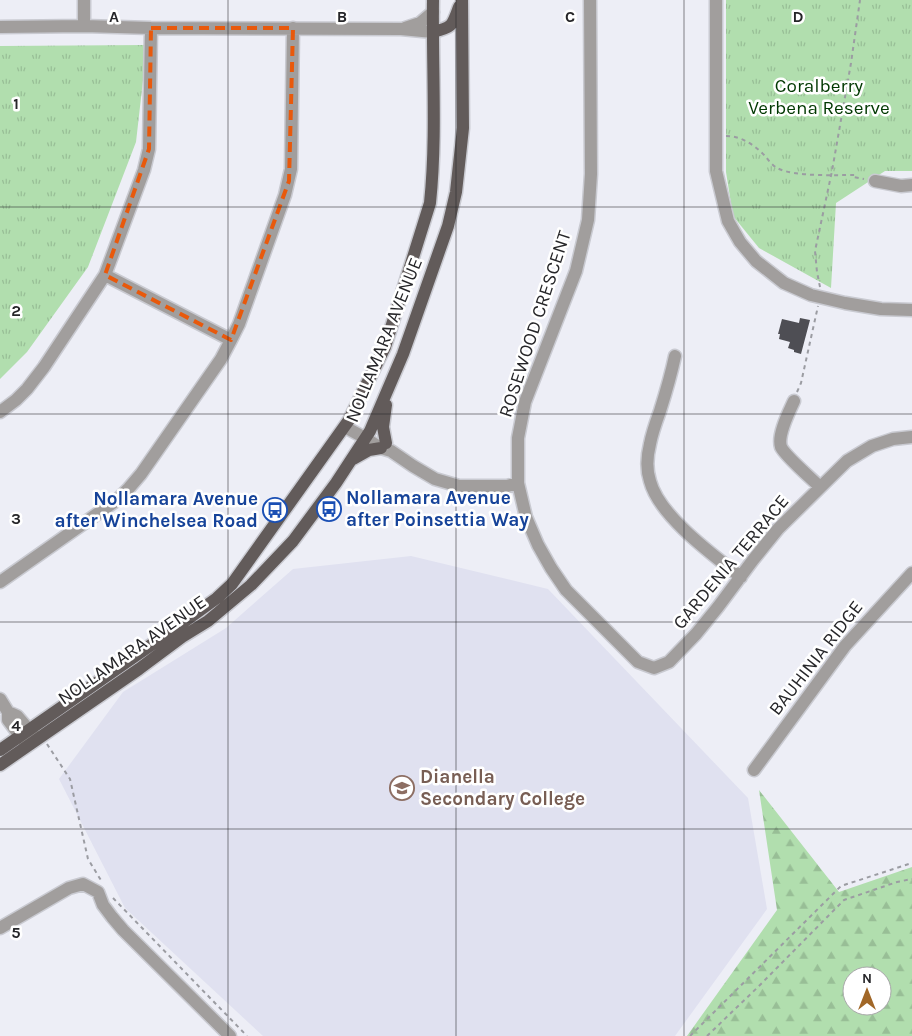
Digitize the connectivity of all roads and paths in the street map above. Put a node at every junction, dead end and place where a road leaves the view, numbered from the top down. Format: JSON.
{"nodes":[{"id":1,"x":84,"y":0,"type":"edge"},
{"id":2,"x":462,"y":0,"type":"edge"},
{"id":3,"x":590,"y":0,"type":"edge"},
{"id":4,"x":716,"y":0,"type":"edge"},
{"id":5,"x":860,"y":0,"type":"edge"},
{"id":6,"x":433,"y":6,"type":"edge"},
{"id":7,"x":84,"y":26,"type":"junction"},
{"id":8,"x":0,"y":27,"type":"edge"},
{"id":9,"x":151,"y":28,"type":"junction"},
{"id":10,"x":293,"y":28,"type":"junction"},
{"id":11,"x":400,"y":29,"type":"junction"},
{"id":12,"x":433,"y":32,"type":"junction"},
{"id":13,"x":716,"y":136,"type":"junction"},
{"id":14,"x":831,"y":175,"type":"junction"},
{"id":15,"x":854,"y":175,"type":"dead end"},
{"id":16,"x":875,"y":181,"type":"dead end"},
{"id":17,"x":912,"y":185,"type":"edge"},
{"id":18,"x":105,"y":276,"type":"junction"},
{"id":19,"x":822,"y":292,"type":"dead end"},
{"id":20,"x":818,"y":306,"type":"dead end"},
{"id":21,"x":912,"y":310,"type":"edge"},
{"id":22,"x":231,"y":340,"type":"junction"},
{"id":23,"x":675,"y":356,"type":"dead end"},
{"id":24,"x":387,"y":390,"type":"junction"},
{"id":25,"x":794,"y":401,"type":"joint"},
{"id":26,"x":0,"y":412,"type":"edge"},
{"id":27,"x":347,"y":423,"type":"junction"},
{"id":28,"x":368,"y":434,"type":"junction"},
{"id":29,"x":912,"y":437,"type":"edge"},
{"id":30,"x":386,"y":448,"type":"junction"},
{"id":31,"x":351,"y":460,"type":"junction"},
{"id":32,"x":518,"y":483,"type":"junction"},
{"id":33,"x":820,"y":487,"type":"junction"},
{"id":34,"x":300,"y":533,"type":"junction"},
{"id":35,"x":254,"y":554,"type":"junction"},
{"id":36,"x":912,"y":573,"type":"edge"},
{"id":37,"x":741,"y":577,"type":"junction"},
{"id":38,"x":0,"y":582,"type":"edge"},
{"id":39,"x":654,"y":668,"type":"joint"},
{"id":40,"x":0,"y":699,"type":"edge"},
{"id":41,"x":32,"y":739,"type":"junction"},
{"id":42,"x":0,"y":750,"type":"edge"},
{"id":43,"x":0,"y":765,"type":"edge"},
{"id":44,"x":754,"y":770,"type":"dead end"},
{"id":45,"x":912,"y":863,"type":"edge"},
{"id":46,"x":912,"y":879,"type":"edge"},
{"id":47,"x":102,"y":881,"type":"dead end"},
{"id":48,"x":111,"y":896,"type":"dead end"},
{"id":49,"x":0,"y":928,"type":"edge"},
{"id":50,"x":230,"y":1036,"type":"edge"},
{"id":51,"x":247,"y":1036,"type":"edge"},
{"id":52,"x":690,"y":1036,"type":"edge"},
{"id":53,"x":707,"y":1036,"type":"edge"}],
"edges":[{"from":1,"to":7,"type":"street"},
{"from":2,"to":12,"type":"main road"},
{"from":2,"to":24,"type":"main road","name":"NOLLAMARA AVENUE"},
{"from":3,"to":32,"type":"street","name":"ROSEWOOD CRESCENT"},
{"from":4,"to":13,"type":"street"},
{"from":5,"to":14,"type":"path"},
{"from":6,"to":11,"type":"street"},
{"from":6,"to":12,"type":"main road","name":"NOLLAMARA AVENUE"},
{"from":7,"to":8,"type":"street"},
{"from":7,"to":9,"type":"street"},
{"from":9,"to":10,"type":"street"},
{"from":9,"to":18,"type":"street"},
{"from":10,"to":11,"type":"street"},
{"from":10,"to":22,"type":"street"},
{"from":11,"to":12,"type":"street"},
{"from":12,"to":27,"type":"main road","name":"NOLLAMARA AVENUE"},
{"from":13,"to":14,"type":"path"},
{"from":13,"to":21,"type":"street"},
{"from":14,"to":15,"type":"path"},
{"from":14,"to":19,"type":"path"},
{"from":16,"to":17,"type":"street"},
{"from":18,"to":22,"type":"street"},
{"from":18,"to":26,"type":"street"},
{"from":20,"to":25,"type":"path"},
{"from":22,"to":38,"type":"street"},
{"from":23,"to":37,"type":"street"},
{"from":24,"to":28,"type":"main road","name":"NOLLAMARA AVENUE"},
{"from":24,"to":30,"type":"main road"},
{"from":25,"to":33,"type":"street"},
{"from":27,"to":28,"type":"street"},
{"from":27,"to":35,"type":"main road","name":"NOLLAMARA AVENUE"},
{"from":28,"to":30,"type":"street"},
{"from":28,"to":31,"type":"main road","name":"NOLLAMARA AVENUE"},
{"from":29,"to":33,"type":"street","name":"GARDENIA TERRACE"},
{"from":30,"to":31,"type":"main road"},
{"from":30,"to":32,"type":"street"},
{"from":31,"to":34,"type":"main road","name":"NOLLAMARA AVENUE"},
{"from":32,"to":39,"type":"street","name":"ROSEWOOD CRESCENT"},
{"from":33,"to":37,"type":"street","name":"GARDENIA TERRACE"},
{"from":34,"to":35,"type":"main road"},
{"from":34,"to":41,"type":"main road","name":"NOLLAMARA AVENUE"},
{"from":35,"to":41,"type":"main road","name":"NOLLAMARA AVENUE"},
{"from":36,"to":44,"type":"street","name":"BAUHINIA RIDGE"},
{"from":37,"to":39,"type":"street","name":"GARDENIA TERRACE"},
{"from":40,"to":41,"type":"street"},
{"from":41,"to":42,"type":"main road","name":"NOLLAMARA AVENUE"},
{"from":41,"to":43,"type":"main road","name":"NOLLAMARA AVENUE"},
{"from":41,"to":47,"type":"path"},
{"from":45,"to":52,"type":"path"},
{"from":46,"to":53,"type":"path"},
{"from":48,"to":51,"type":"path"},
{"from":49,"to":50,"type":"street"}]}
